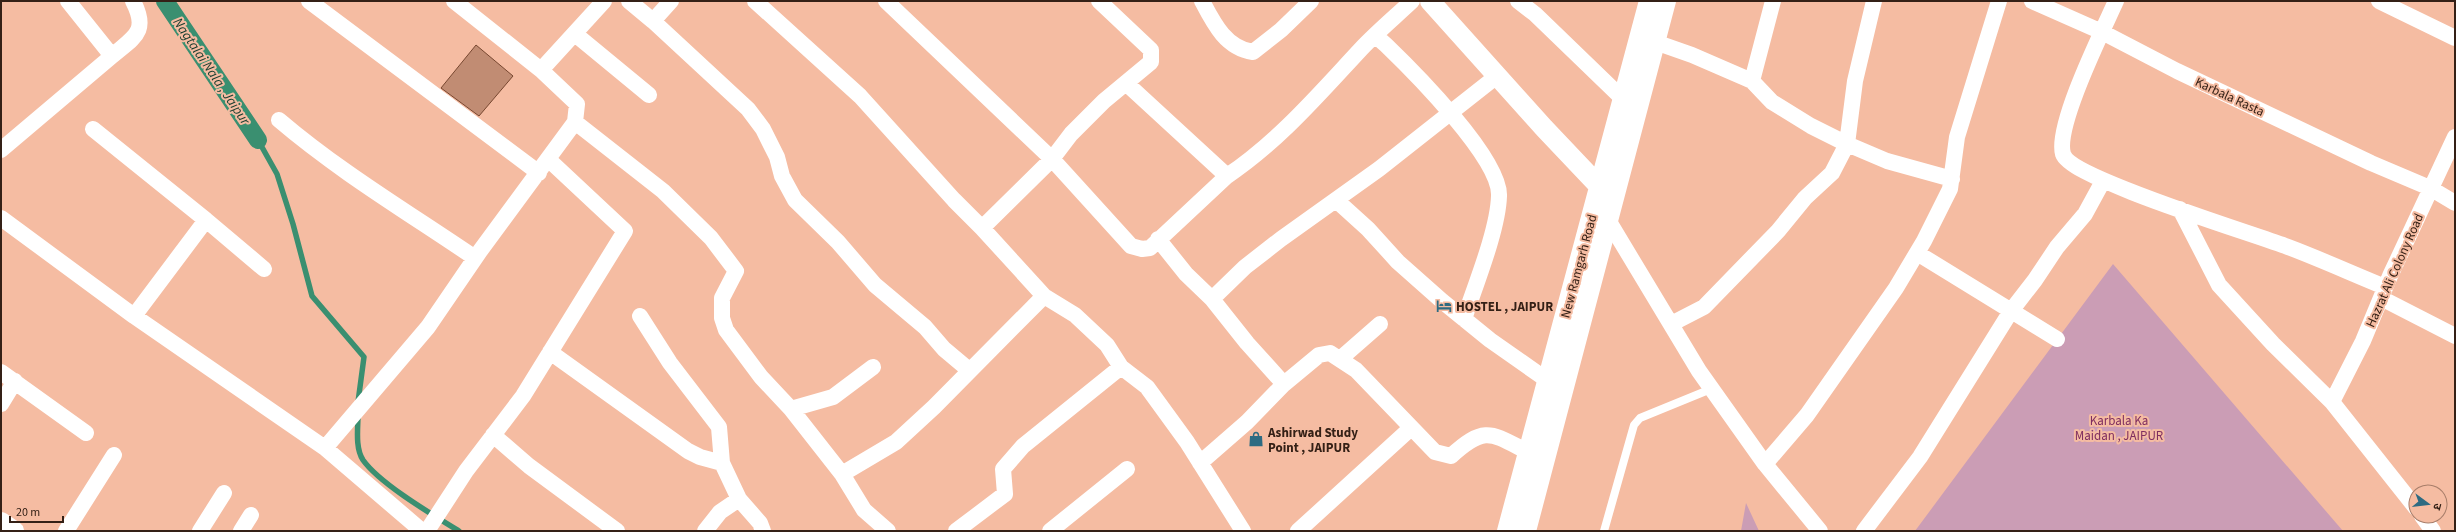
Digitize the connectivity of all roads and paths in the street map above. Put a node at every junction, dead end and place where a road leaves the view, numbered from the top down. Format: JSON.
{"nodes":[{"id":1,"x":68,"y":1,"type":"edge"},
{"id":2,"x":133,"y":1,"type":"edge"},
{"id":3,"x":309,"y":1,"type":"edge"},
{"id":4,"x":454,"y":1,"type":"edge"},
{"id":5,"x":604,"y":1,"type":"edge"},
{"id":6,"x":629,"y":1,"type":"edge"},
{"id":7,"x":671,"y":1,"type":"edge"},
{"id":8,"x":755,"y":1,"type":"edge"},
{"id":9,"x":886,"y":1,"type":"edge"},
{"id":10,"x":1100,"y":1,"type":"edge"},
{"id":11,"x":1202,"y":1,"type":"edge"},
{"id":12,"x":1311,"y":1,"type":"edge"},
{"id":13,"x":1412,"y":1,"type":"edge"},
{"id":14,"x":1430,"y":1,"type":"edge"},
{"id":15,"x":1518,"y":1,"type":"edge"},
{"id":16,"x":1650,"y":1,"type":"edge"},
{"id":17,"x":1666,"y":1,"type":"edge"},
{"id":18,"x":1773,"y":1,"type":"edge"},
{"id":19,"x":1874,"y":1,"type":"edge"},
{"id":20,"x":1999,"y":1,"type":"edge"},
{"id":21,"x":2032,"y":1,"type":"edge"},
{"id":22,"x":2116,"y":1,"type":"edge"},
{"id":23,"x":2379,"y":1,"type":"edge"},
{"id":24,"x":653,"y":21,"type":"junction"},
{"id":25,"x":2102,"y":32,"type":"junction"},
{"id":26,"x":576,"y":34,"type":"junction"},
{"id":27,"x":1373,"y":38,"type":"junction"},
{"id":28,"x":2455,"y":38,"type":"edge"},
{"id":29,"x":1655,"y":42,"type":"junction"},
{"id":30,"x":112,"y":56,"type":"junction"},
{"id":31,"x":541,"y":70,"type":"junction"},
{"id":32,"x":1497,"y":76,"type":"junction"},
{"id":33,"x":1752,"y":81,"type":"junction"},
{"id":34,"x":1127,"y":84,"type":"junction"},
{"id":35,"x":648,"y":95,"type":"dead end"},
{"id":36,"x":1623,"y":99,"type":"junction"},
{"id":37,"x":1452,"y":113,"type":"junction"},
{"id":38,"x":279,"y":120,"type":"dead end"},
{"id":39,"x":575,"y":122,"type":"junction"},
{"id":40,"x":93,"y":129,"type":"dead end"},
{"id":41,"x":2455,"y":137,"type":"edge"},
{"id":42,"x":1847,"y":144,"type":"junction"},
{"id":43,"x":1,"y":150,"type":"edge"},
{"id":44,"x":548,"y":159,"type":"junction"},
{"id":45,"x":1052,"y":159,"type":"junction"},
{"id":46,"x":539,"y":173,"type":"junction"},
{"id":47,"x":1227,"y":176,"type":"junction"},
{"id":48,"x":1952,"y":179,"type":"junction"},
{"id":49,"x":2104,"y":180,"type":"junction"},
{"id":50,"x":1599,"y":186,"type":"junction"},
{"id":51,"x":2430,"y":188,"type":"junction"},
{"id":52,"x":1336,"y":200,"type":"junction"},
{"id":53,"x":2455,"y":203,"type":"edge"},
{"id":54,"x":2180,"y":209,"type":"junction"},
{"id":55,"x":1,"y":218,"type":"edge"},
{"id":56,"x":206,"y":220,"type":"junction"},
{"id":57,"x":1608,"y":220,"type":"junction"},
{"id":58,"x":982,"y":228,"type":"junction"},
{"id":59,"x":1158,"y":239,"type":"junction"},
{"id":60,"x":1917,"y":254,"type":"junction"},
{"id":61,"x":475,"y":258,"type":"junction"},
{"id":62,"x":264,"y":269,"type":"dead end"},
{"id":63,"x":2383,"y":293,"type":"junction"},
{"id":64,"x":1044,"y":296,"type":"junction"},
{"id":65,"x":1212,"y":299,"type":"junction"},
{"id":66,"x":2011,"y":311,"type":"junction"},
{"id":67,"x":134,"y":316,"type":"junction"},
{"id":68,"x":640,"y":316,"type":"dead end"},
{"id":69,"x":1464,"y":319,"type":"junction"},
{"id":70,"x":1380,"y":324,"type":"dead end"},
{"id":71,"x":1671,"y":324,"type":"junction"},
{"id":72,"x":2455,"y":336,"type":"edge"},
{"id":73,"x":2057,"y":339,"type":"dead end"},
{"id":74,"x":550,"y":352,"type":"junction"},
{"id":75,"x":1340,"y":359,"type":"junction"},
{"id":76,"x":873,"y":367,"type":"dead end"},
{"id":77,"x":1121,"y":367,"type":"junction"},
{"id":78,"x":969,"y":370,"type":"junction"},
{"id":79,"x":1,"y":372,"type":"edge"},
{"id":80,"x":1547,"y":380,"type":"junction"},
{"id":81,"x":15,"y":381,"type":"junction"},
{"id":82,"x":1284,"y":384,"type":"junction"},
{"id":83,"x":1711,"y":389,"type":"junction"},
{"id":84,"x":2332,"y":402,"type":"junction"},
{"id":85,"x":1,"y":404,"type":"edge"},
{"id":86,"x":792,"y":409,"type":"junction"},
{"id":87,"x":1411,"y":428,"type":"junction"},
{"id":88,"x":86,"y":434,"type":"dead end"},
{"id":89,"x":493,"y":435,"type":"junction"},
{"id":90,"x":325,"y":448,"type":"junction"},
{"id":91,"x":1528,"y":452,"type":"junction"},
{"id":92,"x":114,"y":455,"type":"dead end"},
{"id":93,"x":722,"y":463,"type":"junction"},
{"id":94,"x":1200,"y":463,"type":"junction"},
{"id":95,"x":1765,"y":464,"type":"junction"},
{"id":96,"x":1127,"y":469,"type":"dead end"},
{"id":97,"x":842,"y":474,"type":"junction"},
{"id":98,"x":224,"y":493,"type":"dead end"},
{"id":99,"x":2408,"y":498,"type":"edge"},
{"id":100,"x":739,"y":499,"type":"junction"},
{"id":101,"x":251,"y":515,"type":"dead end"},
{"id":102,"x":1,"y":522,"type":"edge"},
{"id":103,"x":1816,"y":529,"type":"edge"},
{"id":104,"x":426,"y":530,"type":"edge"},
{"id":105,"x":14,"y":531,"type":"edge"},
{"id":106,"x":66,"y":531,"type":"edge"},
{"id":107,"x":200,"y":531,"type":"edge"},
{"id":108,"x":241,"y":531,"type":"edge"},
{"id":109,"x":617,"y":531,"type":"edge"},
{"id":110,"x":705,"y":531,"type":"edge"},
{"id":111,"x":763,"y":531,"type":"edge"},
{"id":112,"x":888,"y":531,"type":"edge"},
{"id":113,"x":956,"y":531,"type":"edge"},
{"id":114,"x":1050,"y":531,"type":"edge"},
{"id":115,"x":1243,"y":531,"type":"edge"},
{"id":116,"x":1298,"y":531,"type":"edge"},
{"id":117,"x":1507,"y":531,"type":"edge"},
{"id":118,"x":1526,"y":531,"type":"edge"},
{"id":119,"x":1604,"y":531,"type":"edge"},
{"id":120,"x":1864,"y":531,"type":"edge"}],
"edges":[{"from":1,"to":30,"type":"street"},
{"from":2,"to":30,"type":"street"},
{"from":3,"to":46,"type":"street"},
{"from":4,"to":31,"type":"street"},
{"from":5,"to":26,"type":"street"},
{"from":6,"to":24,"type":"street"},
{"from":7,"to":24,"type":"street"},
{"from":8,"to":58,"type":"street"},
{"from":9,"to":45,"type":"street"},
{"from":10,"to":34,"type":"street"},
{"from":11,"to":12,"type":"street"},
{"from":13,"to":27,"type":"street"},
{"from":14,"to":32,"type":"street"},
{"from":15,"to":36,"type":"street"},
{"from":16,"to":36,"type":"street","name":"New Ramgarh Road"},
{"from":17,"to":29,"type":"street","name":"New Ramgarh Road"},
{"from":18,"to":33,"type":"street"},
{"from":19,"to":42,"type":"street"},
{"from":20,"to":48,"type":"street"},
{"from":21,"to":25,"type":"street","name":"Karbala Rasta"},
{"from":22,"to":25,"type":"street"},
{"from":23,"to":28,"type":"street"},
{"from":24,"to":78,"type":"street"},
{"from":25,"to":49,"type":"street"},
{"from":25,"to":51,"type":"street","name":"Karbala Rasta"},
{"from":26,"to":31,"type":"street"},
{"from":26,"to":35,"type":"street"},
{"from":27,"to":37,"type":"street"},
{"from":27,"to":47,"type":"street"},
{"from":29,"to":33,"type":"street"},
{"from":29,"to":57,"type":"street","name":"New Ramgarh Road"},
{"from":30,"to":43,"type":"street"},
{"from":31,"to":39,"type":"street"},
{"from":32,"to":37,"type":"street"},
{"from":32,"to":50,"type":"street"},
{"from":33,"to":42,"type":"street"},
{"from":34,"to":45,"type":"street"},
{"from":34,"to":47,"type":"street"},
{"from":36,"to":50,"type":"street","name":"New Ramgarh Road"},
{"from":37,"to":52,"type":"street"},
{"from":37,"to":69,"type":"street"},
{"from":38,"to":61,"type":"street"},
{"from":39,"to":44,"type":"street"},
{"from":39,"to":86,"type":"street"},
{"from":40,"to":56,"type":"street"},
{"from":41,"to":51,"type":"street","name":"Hazrat Ali Colony Road"},
{"from":42,"to":48,"type":"street"},
{"from":42,"to":71,"type":"street"},
{"from":44,"to":46,"type":"street"},
{"from":44,"to":74,"type":"street"},
{"from":45,"to":58,"type":"street"},
{"from":45,"to":59,"type":"street"},
{"from":46,"to":61,"type":"street"},
{"from":47,"to":59,"type":"street"},
{"from":48,"to":60,"type":"street"},
{"from":49,"to":54,"type":"street"},
{"from":49,"to":66,"type":"street"},
{"from":50,"to":57,"type":"street"},
{"from":50,"to":80,"type":"street","name":"New Ramgarh Road"},
{"from":51,"to":53,"type":"street","name":"Karbala Rasta"},
{"from":51,"to":63,"type":"street","name":"Hazrat Ali Colony Road"},
{"from":52,"to":65,"type":"street"},
{"from":52,"to":69,"type":"street"},
{"from":54,"to":63,"type":"street"},
{"from":54,"to":84,"type":"street"},
{"from":55,"to":67,"type":"street"},
{"from":56,"to":62,"type":"street"},
{"from":56,"to":67,"type":"street"},
{"from":57,"to":71,"type":"street"},
{"from":57,"to":118,"type":"street","name":"New Ramgarh Road"},
{"from":58,"to":64,"type":"street"},
{"from":59,"to":65,"type":"street"},
{"from":60,"to":66,"type":"street"},
{"from":60,"to":95,"type":"street"},
{"from":61,"to":90,"type":"street"},
{"from":63,"to":72,"type":"street"},
{"from":63,"to":84,"type":"street","name":"Hazrat Ali Colony Road"},
{"from":64,"to":77,"type":"street"},
{"from":64,"to":78,"type":"street"},
{"from":65,"to":82,"type":"street"},
{"from":66,"to":73,"type":"street"},
{"from":66,"to":120,"type":"street"},
{"from":67,"to":90,"type":"street"},
{"from":68,"to":93,"type":"street"},
{"from":69,"to":80,"type":"street"},
{"from":70,"to":75,"type":"street"},
{"from":71,"to":83,"type":"street"},
{"from":74,"to":89,"type":"street"},
{"from":74,"to":93,"type":"street"},
{"from":75,"to":82,"type":"street"},
{"from":75,"to":87,"type":"street"},
{"from":76,"to":86,"type":"street"},
{"from":77,"to":94,"type":"street"},
{"from":77,"to":113,"type":"street"},
{"from":78,"to":97,"type":"street"},
{"from":79,"to":81,"type":"street"},
{"from":80,"to":91,"type":"street","name":"New Ramgarh Road"},
{"from":81,"to":85,"type":"street"},
{"from":81,"to":88,"type":"street"},
{"from":82,"to":94,"type":"street"},
{"from":83,"to":95,"type":"street"},
{"from":83,"to":119,"type":"lane"},
{"from":84,"to":99,"type":"street"},
{"from":86,"to":97,"type":"street"},
{"from":87,"to":91,"type":"street"},
{"from":87,"to":116,"type":"street"},
{"from":89,"to":104,"type":"street"},
{"from":89,"to":109,"type":"street"},
{"from":90,"to":104,"type":"street"},
{"from":91,"to":117,"type":"street","name":"New Ramgarh Road"},
{"from":92,"to":106,"type":"street"},
{"from":93,"to":100,"type":"street"},
{"from":94,"to":115,"type":"street"},
{"from":95,"to":103,"type":"street"},
{"from":96,"to":114,"type":"street"},
{"from":97,"to":112,"type":"street"},
{"from":98,"to":107,"type":"street"},
{"from":100,"to":110,"type":"street"},
{"from":100,"to":111,"type":"street"},
{"from":101,"to":108,"type":"street"},
{"from":102,"to":105,"type":"street"}]}
